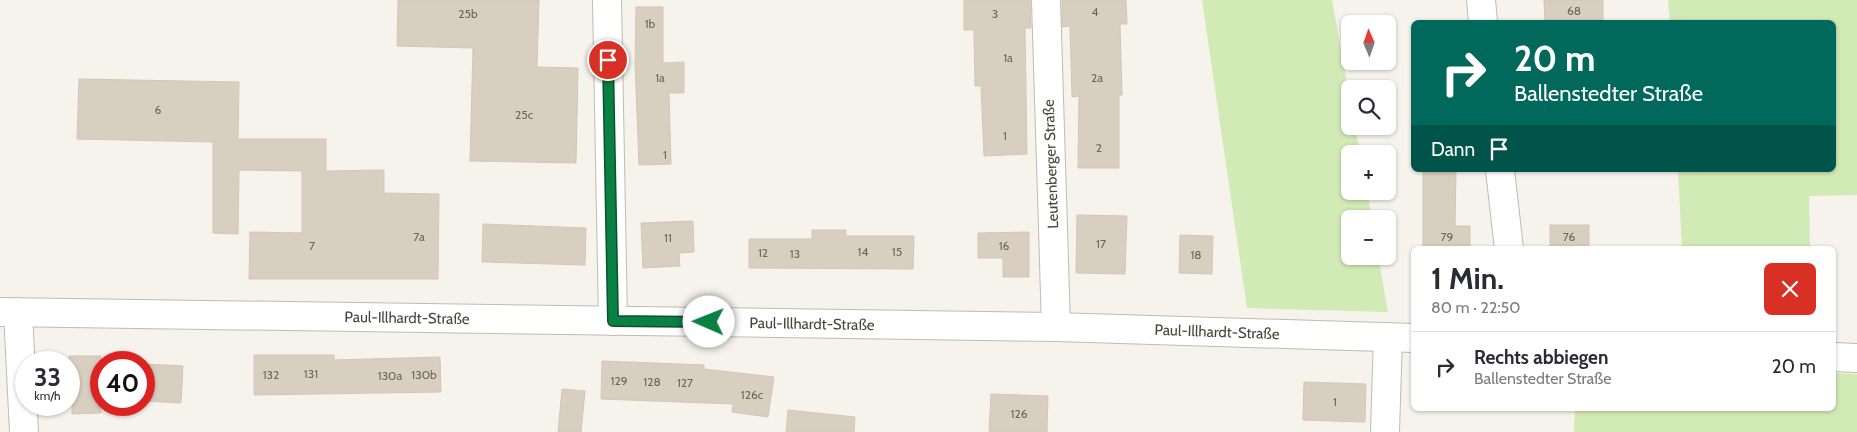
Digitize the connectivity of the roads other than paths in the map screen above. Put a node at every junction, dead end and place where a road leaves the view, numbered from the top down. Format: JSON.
{"nodes":[{"id":1,"x":607,"y":0,"type":"edge"},
{"id":2,"x":1046,"y":0,"type":"edge"},
{"id":3,"x":1481,"y":0,"type":"edge"},
{"id":4,"x":1483,"y":20,"type":"edge"},
{"id":5,"x":1500,"y":172,"type":"edge"},
{"id":6,"x":1509,"y":246,"type":"edge"},
{"id":7,"x":9,"y":312,"type":"edge"},
{"id":8,"x":613,"y":321,"type":"junction"},
{"id":9,"x":1056,"y":327,"type":"junction"},
{"id":10,"x":1401,"y":338,"type":"edge"},
{"id":11,"x":1836,"y":357,"type":"edge"},
{"id":12,"x":1857,"y":358,"type":"edge"},
{"id":13,"x":24,"y":432,"type":"edge"},
{"id":14,"x":1385,"y":432,"type":"edge"}],
"edges":[{"from":1,"to":8,"type":"street"},
{"from":2,"to":9,"type":"street","name":"Leutenberger Straße"},
{"from":3,"to":4,"type":"street"},
{"from":5,"to":6,"type":"street"},
{"from":7,"to":8,"type":"street","name":"Paul-Illhardt-Straße"},
{"from":7,"to":13,"type":"street"},
{"from":8,"to":9,"type":"street","name":"Paul-Illhardt-Straße"},
{"from":9,"to":10,"type":"street","name":"Paul-Illhardt-Straße"},
{"from":10,"to":14,"type":"street"},
{"from":11,"to":12,"type":"street"}]}
